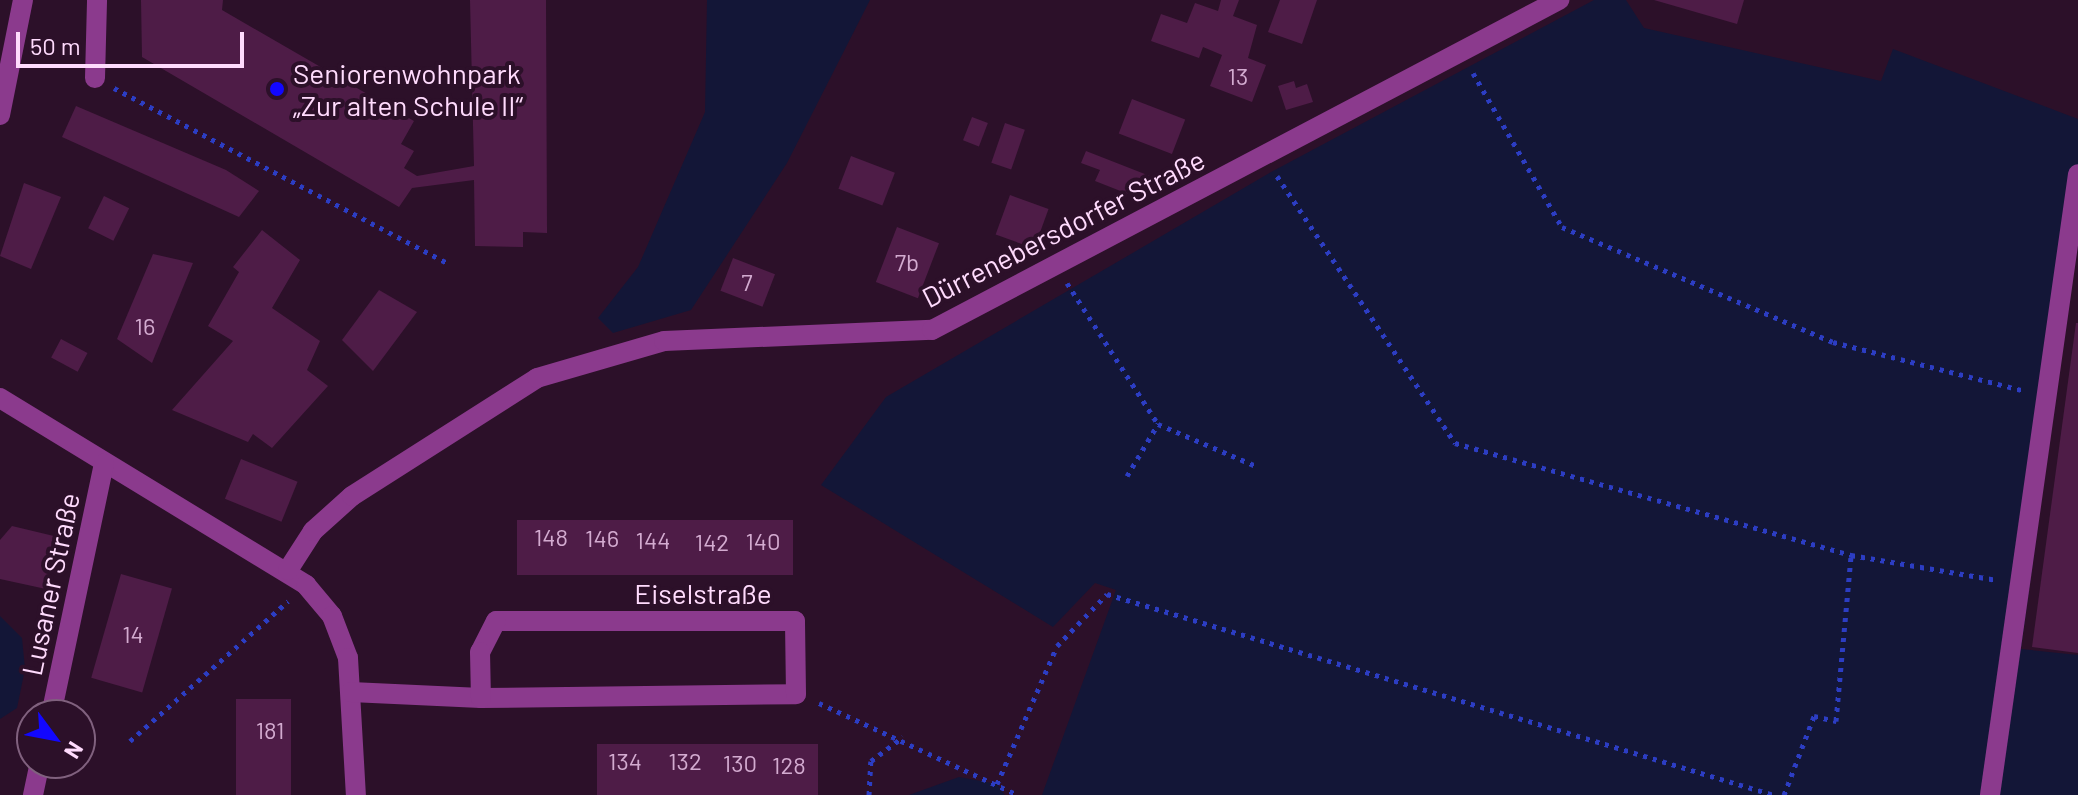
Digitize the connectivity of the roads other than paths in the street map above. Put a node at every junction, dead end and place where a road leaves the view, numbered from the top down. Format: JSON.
{"nodes":[{"id":1,"x":23,"y":0,"type":"edge"},
{"id":2,"x":97,"y":0,"type":"edge"},
{"id":3,"x":1559,"y":0,"type":"edge"},
{"id":4,"x":95,"y":78,"type":"road end"},
{"id":5,"x":0,"y":115,"type":"edge"},
{"id":6,"x":2078,"y":174,"type":"edge"},
{"id":7,"x":0,"y":398,"type":"edge"},
{"id":8,"x":104,"y":464,"type":"junction"},
{"id":9,"x":288,"y":570,"type":"junction"},
{"id":10,"x":351,"y":692,"type":"junction"},
{"id":11,"x":481,"y":698,"type":"junction"},
{"id":12,"x":54,"y":699,"type":"edge"},
{"id":13,"x":356,"y":795,"type":"edge"},
{"id":14,"x":1990,"y":795,"type":"edge"}],
"edges":[{"from":1,"to":5,"type":"street"},
{"from":2,"to":4,"type":"street"},
{"from":3,"to":9,"type":"street","name":"Dürrenebersdorfer Straße"},
{"from":6,"to":14,"type":"street"},
{"from":7,"to":8,"type":"street","name":"Lusaner Straße"},
{"from":8,"to":9,"type":"street","name":"Lusaner Straße"},
{"from":8,"to":12,"type":"street","name":"Lusaner Straße"},
{"from":9,"to":10,"type":"street"},
{"from":10,"to":11,"type":"street"},
{"from":10,"to":13,"type":"street"},
{"from":11,"to":11,"type":"street","name":"Eiselstraße"}]}
